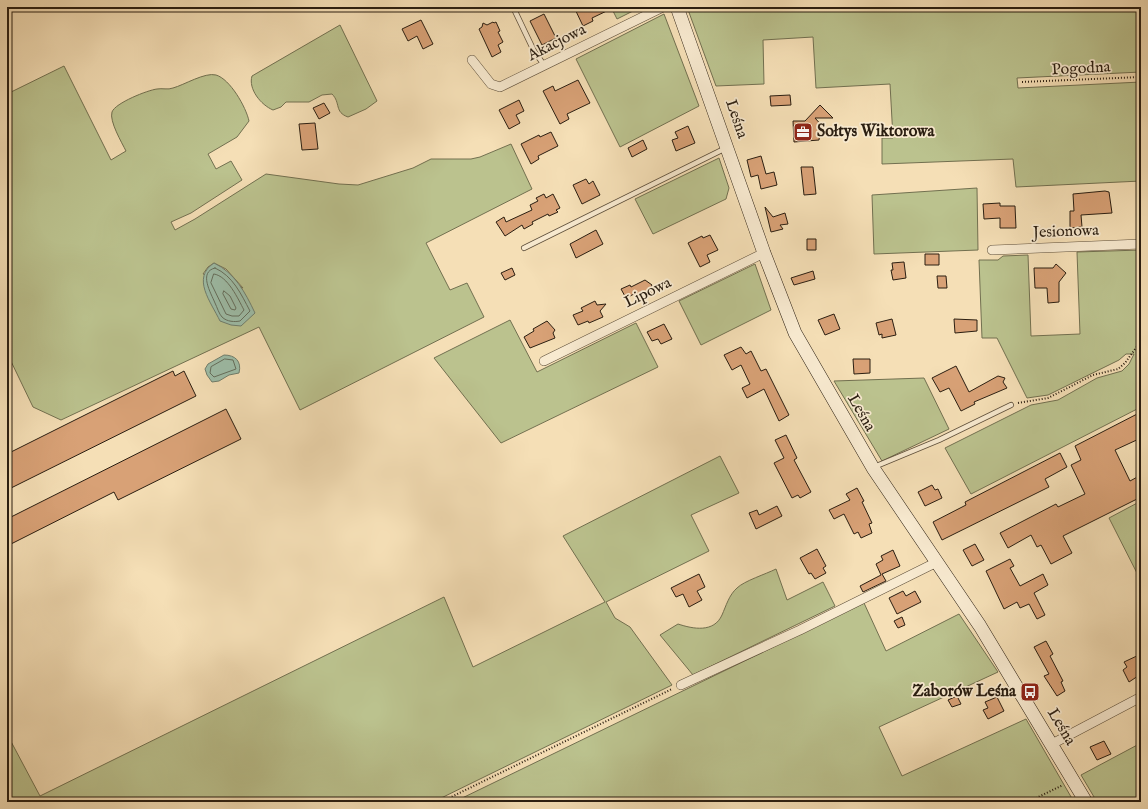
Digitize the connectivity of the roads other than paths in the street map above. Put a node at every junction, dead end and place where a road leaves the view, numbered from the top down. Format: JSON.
{"nodes":[{"id":1,"x":513,"y":7,"type":"edge"},
{"id":2,"x":663,"y":7,"type":"edge"},
{"id":3,"x":677,"y":7,"type":"edge"},
{"id":4,"x":472,"y":60,"type":"dead end"},
{"id":5,"x":545,"y":66,"type":"junction"},
{"id":6,"x":728,"y":147,"type":"junction"},
{"id":7,"x":1141,"y":244,"type":"edge"},
{"id":8,"x":524,"y":248,"type":"dead end"},
{"id":9,"x":992,"y":250,"type":"dead end"},
{"id":10,"x":764,"y":253,"type":"junction"},
{"id":11,"x":544,"y":361,"type":"dead end"},
{"id":12,"x":1011,"y":405,"type":"road end"},
{"id":13,"x":874,"y":468,"type":"junction"},
{"id":14,"x":937,"y":562,"type":"junction"},
{"id":15,"x":680,"y":685,"type":"road end"},
{"id":16,"x":1141,"y":697,"type":"edge"},
{"id":17,"x":1052,"y":744,"type":"junction"},
{"id":18,"x":1086,"y":802,"type":"edge"}],
"edges":[{"from":1,"to":5,"type":"lane"},
{"from":2,"to":5,"type":"street","name":"Akacjowa"},
{"from":3,"to":6,"type":"street","name":"Leśna"},
{"from":4,"to":5,"type":"street","name":"Akacjowa"},
{"from":6,"to":8,"type":"lane"},
{"from":6,"to":10,"type":"street","name":"Leśna"},
{"from":7,"to":9,"type":"street","name":"Jesionowa"},
{"from":10,"to":11,"type":"street","name":"Lipowa"},
{"from":10,"to":13,"type":"street","name":"Leśna"},
{"from":12,"to":13,"type":"lane"},
{"from":13,"to":14,"type":"street","name":"Leśna"},
{"from":14,"to":15,"type":"street"},
{"from":14,"to":17,"type":"street","name":"Leśna"},
{"from":16,"to":17,"type":"street"},
{"from":17,"to":18,"type":"street","name":"Leśna"}]}
